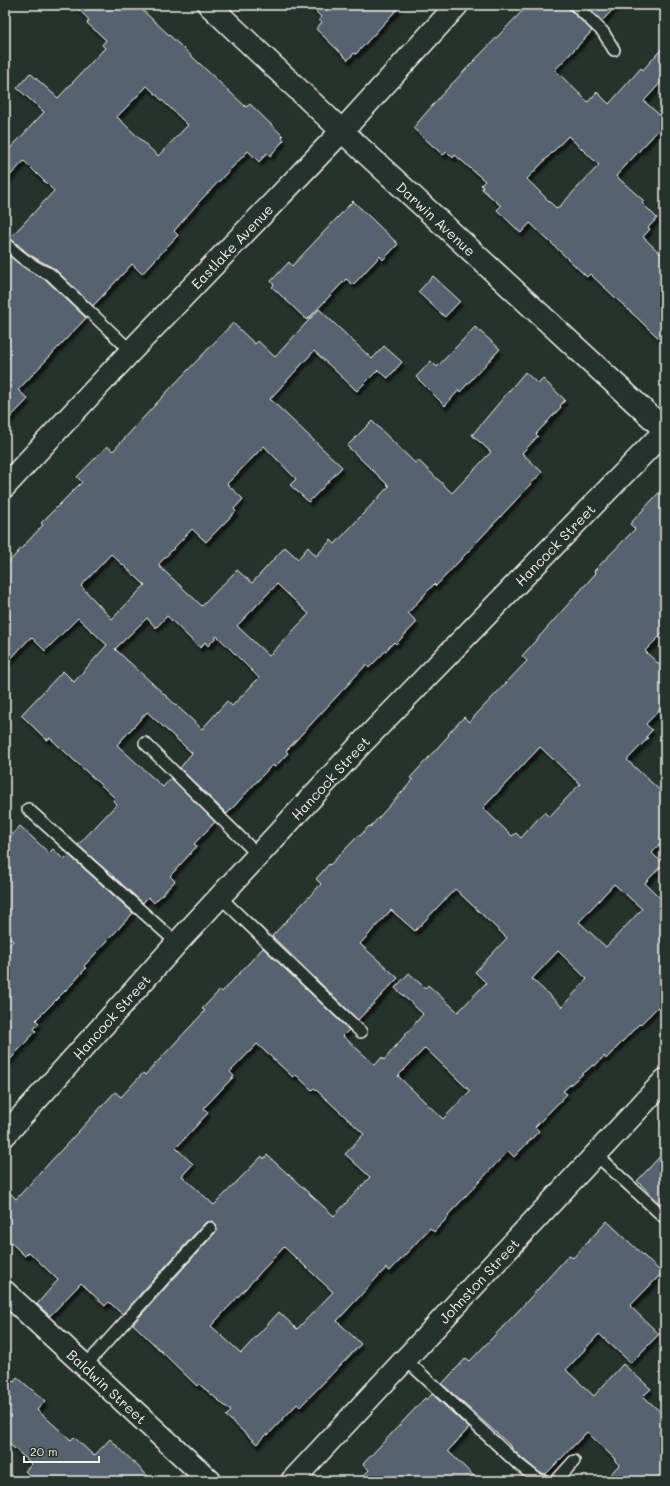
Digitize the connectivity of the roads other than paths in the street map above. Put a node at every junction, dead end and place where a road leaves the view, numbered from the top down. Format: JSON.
{"nodes":[{"id":1,"x":209,"y":5,"type":"edge"},
{"id":2,"x":457,"y":5,"type":"edge"},
{"id":3,"x":576,"y":5,"type":"edge"},
{"id":4,"x":614,"y":50,"type":"dead end"},
{"id":5,"x":342,"y":131,"type":"junction"},
{"id":6,"x":5,"y":242,"type":"edge"},
{"id":7,"x":131,"y":350,"type":"junction"},
{"id":8,"x":665,"y":430,"type":"edge"},
{"id":9,"x":5,"y":486,"type":"edge"},
{"id":10,"x":145,"y":743,"type":"dead end"},
{"id":11,"x":28,"y":809,"type":"dead end"},
{"id":12,"x":258,"y":855,"type":"junction"},
{"id":13,"x":220,"y":897,"type":"junction"},
{"id":14,"x":177,"y":943,"type":"junction"},
{"id":15,"x":361,"y":1032,"type":"dead end"},
{"id":16,"x":665,"y":1080,"type":"edge"},
{"id":17,"x":5,"y":1135,"type":"edge"},
{"id":18,"x":595,"y":1154,"type":"junction"},
{"id":19,"x":665,"y":1218,"type":"edge"},
{"id":20,"x":210,"y":1228,"type":"dead end"},
{"id":21,"x":5,"y":1292,"type":"edge"},
{"id":22,"x":405,"y":1359,"type":"junction"},
{"id":23,"x":85,"y":1366,"type":"junction"},
{"id":24,"x":574,"y":1461,"type":"dead end"},
{"id":25,"x":210,"y":1481,"type":"edge"},
{"id":26,"x":292,"y":1481,"type":"edge"},
{"id":27,"x":544,"y":1481,"type":"edge"},
{"id":28,"x":556,"y":1481,"type":"edge"}],
"edges":[{"from":1,"to":5,"type":"street","name":"Darwin Avenue"},
{"from":2,"to":5,"type":"street","name":"Eastlake Avenue"},
{"from":3,"to":4,"type":"lane"},
{"from":5,"to":7,"type":"street","name":"Eastlake Avenue"},
{"from":5,"to":8,"type":"street","name":"Darwin Avenue"},
{"from":6,"to":7,"type":"lane"},
{"from":7,"to":9,"type":"street","name":"Eastlake Avenue"},
{"from":8,"to":12,"type":"street","name":"Hancock Street"},
{"from":10,"to":12,"type":"lane"},
{"from":11,"to":14,"type":"lane"},
{"from":12,"to":13,"type":"street","name":"Hancock Street"},
{"from":13,"to":14,"type":"street","name":"Hancock Street"},
{"from":13,"to":15,"type":"lane"},
{"from":14,"to":17,"type":"street","name":"Hancock Street"},
{"from":16,"to":18,"type":"street","name":"Johnston Street"},
{"from":18,"to":19,"type":"lane"},
{"from":18,"to":22,"type":"street","name":"Johnston Street"},
{"from":20,"to":23,"type":"lane"},
{"from":21,"to":23,"type":"street","name":"Baldwin Street"},
{"from":22,"to":26,"type":"street","name":"Johnston Street"},
{"from":22,"to":27,"type":"lane"},
{"from":23,"to":25,"type":"street","name":"Baldwin Street"},
{"from":24,"to":28,"type":"lane"}]}
